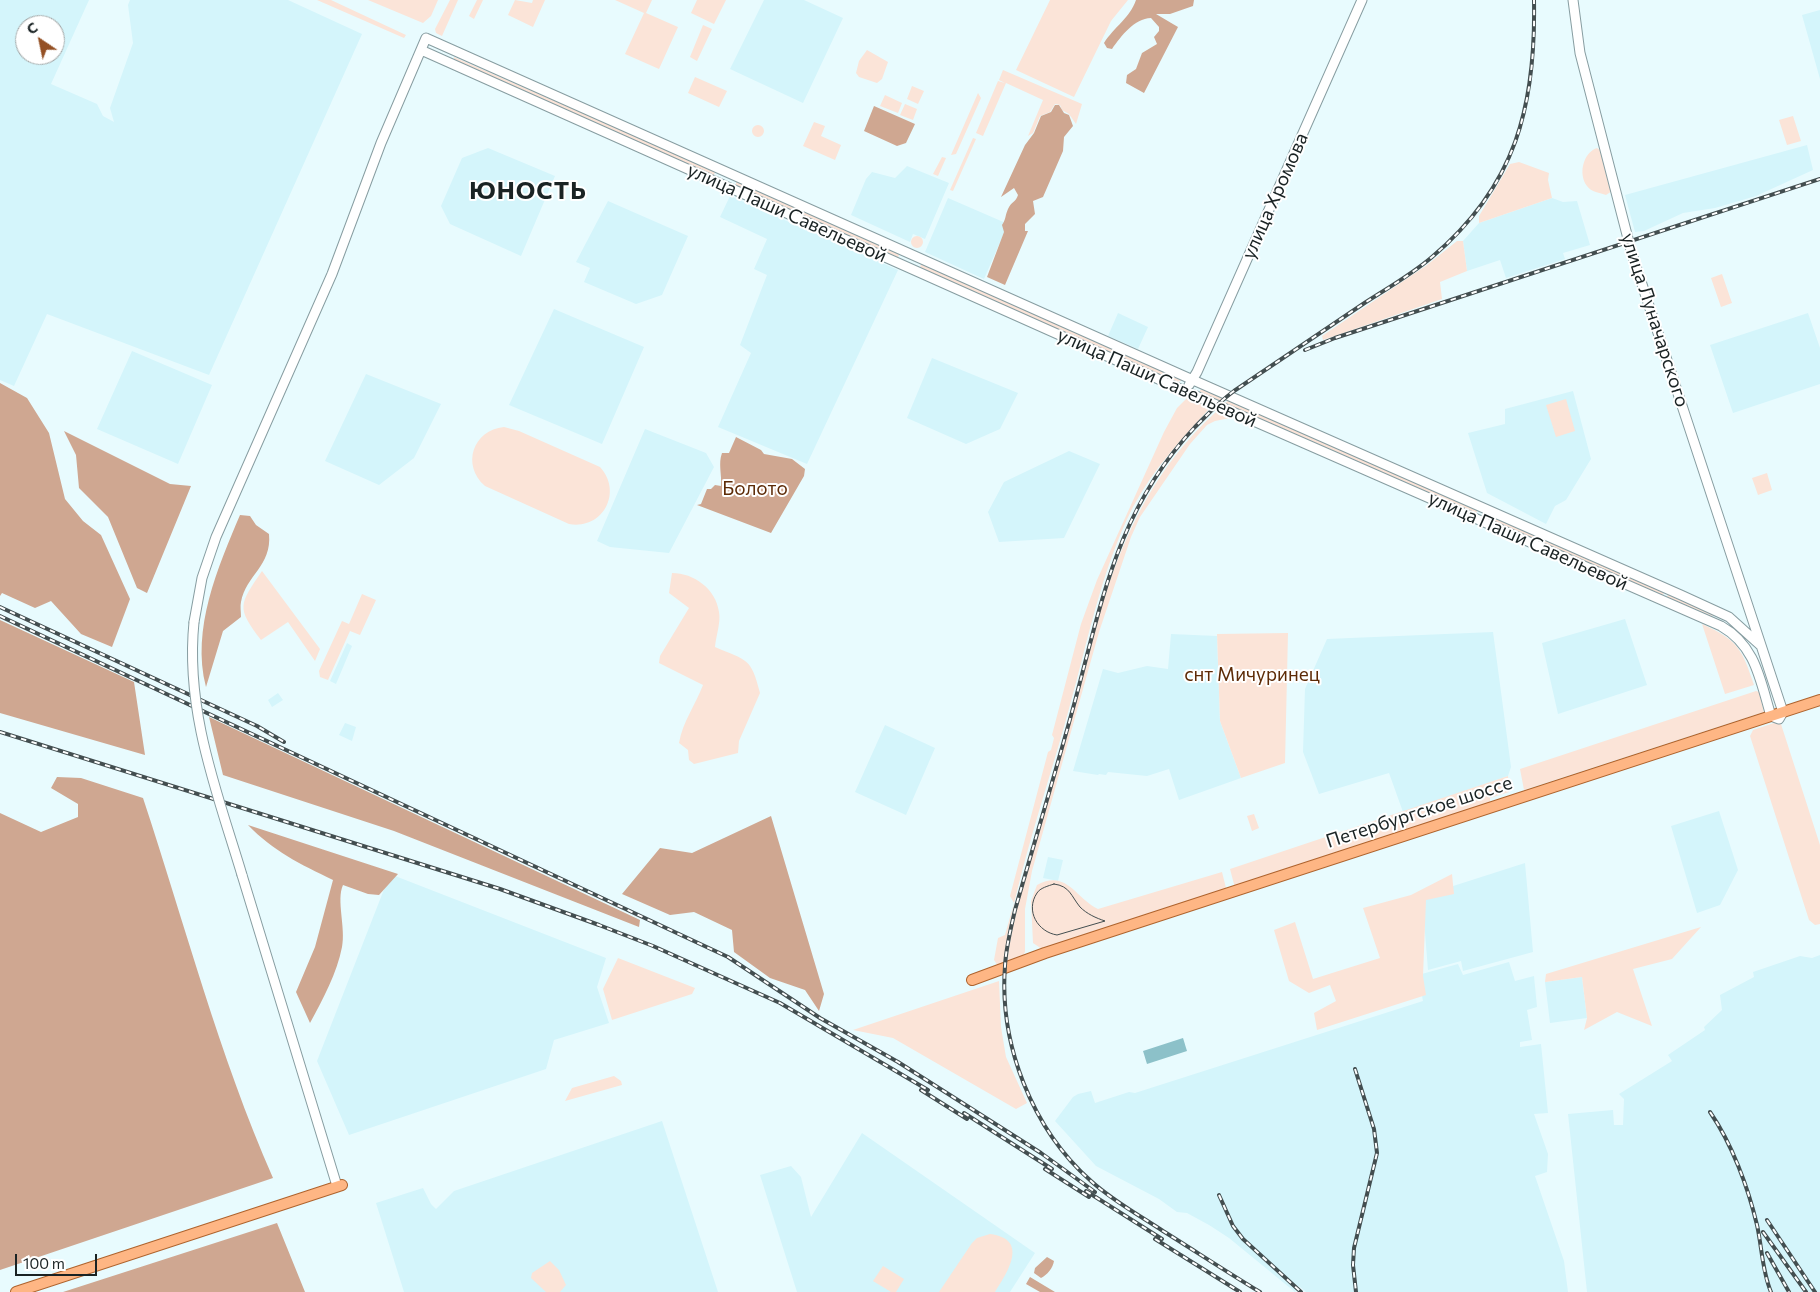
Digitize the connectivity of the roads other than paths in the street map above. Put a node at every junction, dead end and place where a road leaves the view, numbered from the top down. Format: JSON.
{"nodes":[{"id":1,"x":1362,"y":0,"type":"edge"},
{"id":2,"x":1573,"y":0,"type":"edge"},
{"id":3,"x":421,"y":50,"type":"junction"},
{"id":4,"x":917,"y":257,"type":"junction"},
{"id":5,"x":912,"y":268,"type":"junction"},
{"id":6,"x":1193,"y":380,"type":"junction"},
{"id":7,"x":1185,"y":391,"type":"junction"},
{"id":8,"x":1488,"y":510,"type":"junction"},
{"id":9,"x":1483,"y":522,"type":"junction"},
{"id":10,"x":1758,"y":635,"type":"joint"},
{"id":11,"x":1763,"y":649,"type":"junction"},
{"id":12,"x":1820,"y":700,"type":"edge"},
{"id":13,"x":1820,"y":706,"type":"edge"},
{"id":14,"x":1778,"y":716,"type":"junction"},
{"id":15,"x":972,"y":980,"type":"dead end"},
{"id":16,"x":340,"y":1186,"type":"joint"},
{"id":17,"x":16,"y":1292,"type":"edge"}],
"edges":[{"from":1,"to":6,"type":"main road","name":"улица Хромова"},
{"from":2,"to":10,"type":"main road","name":"улица Луначарского"},
{"from":3,"to":4,"type":"main road","name":"улица Паши Савельевой"},
{"from":3,"to":5,"type":"main road","name":"улица Паши Савельевой"},
{"from":3,"to":16,"type":"main road","bridge":true},
{"from":4,"to":5,"type":"main road"},
{"from":4,"to":6,"type":"main road","name":"улица Паши Савельевой"},
{"from":5,"to":7,"type":"main road","name":"улица Паши Савельевой"},
{"from":6,"to":7,"type":"main road","name":"улица Хромова"},
{"from":6,"to":8,"type":"main road","name":"улица Паши Савельевой"},
{"from":7,"to":9,"type":"main road","name":"улица Паши Савельевой"},
{"from":8,"to":9,"type":"main road"},
{"from":8,"to":11,"type":"main road","name":"улица Паши Савельевой"},
{"from":9,"to":14,"type":"main road","name":"улица Паши Савельевой"},
{"from":10,"to":11,"type":"main road","name":"улица Паши Савельевой"},
{"from":11,"to":14,"type":"main road","name":"улица Паши Савельевой"},
{"from":12,"to":14,"type":"main road","name":"Петербургское шоссе"},
{"from":13,"to":14,"type":"main road","name":"Петербургское шоссе"},
{"from":14,"to":15,"type":"main road","name":"Петербургское шоссе"},
{"from":16,"to":17,"type":"main road"}]}
